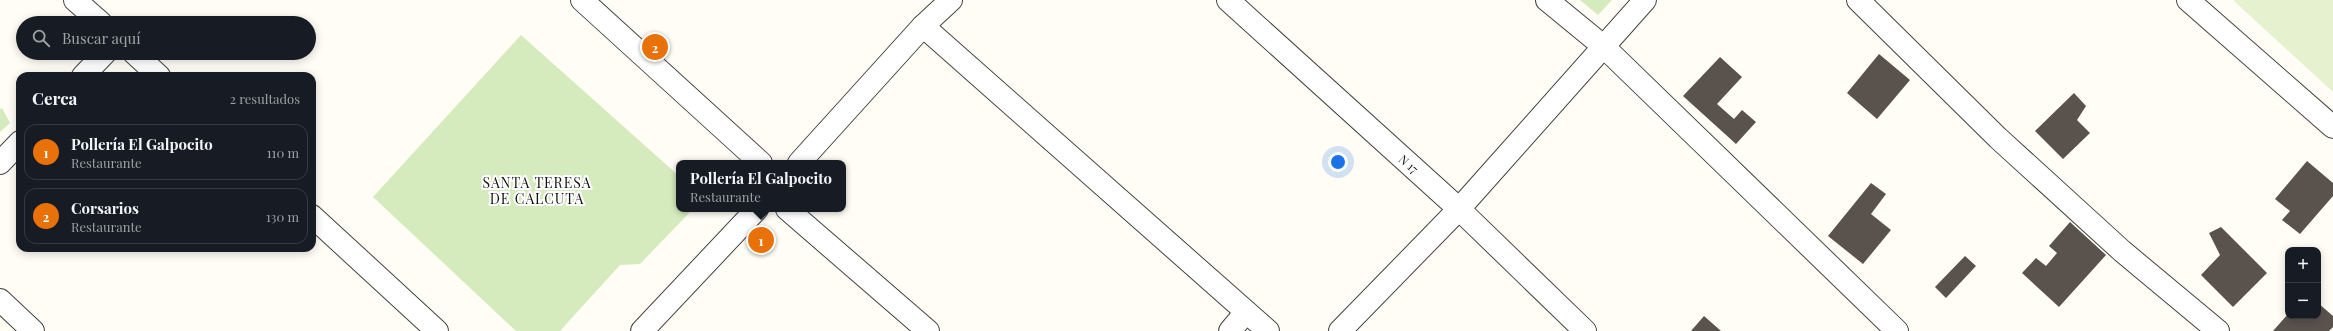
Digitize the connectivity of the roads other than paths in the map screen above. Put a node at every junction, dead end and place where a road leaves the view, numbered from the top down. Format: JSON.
{"nodes":[{"id":1,"x":75,"y":0,"type":"edge"},
{"id":2,"x":951,"y":0,"type":"edge"},
{"id":3,"x":1228,"y":0,"type":"edge"},
{"id":4,"x":1547,"y":0,"type":"edge"},
{"id":5,"x":1646,"y":0,"type":"edge"},
{"id":6,"x":1858,"y":0,"type":"edge"},
{"id":7,"x":2188,"y":0,"type":"edge"},
{"id":8,"x":584,"y":1,"type":"edge"},
{"id":9,"x":93,"y":16,"type":"edge"},
{"id":10,"x":923,"y":26,"type":"junction"},
{"id":11,"x":1603,"y":46,"type":"junction"},
{"id":12,"x":98,"y":60,"type":"edge"},
{"id":13,"x":142,"y":60,"type":"edge"},
{"id":14,"x":87,"y":72,"type":"edge"},
{"id":15,"x":155,"y":72,"type":"edge"},
{"id":16,"x":2333,"y":127,"type":"edge"},
{"id":17,"x":16,"y":146,"type":"edge"},
{"id":18,"x":758,"y":160,"type":"edge"},
{"id":19,"x":802,"y":160,"type":"edge"},
{"id":20,"x":0,"y":163,"type":"edge"},
{"id":21,"x":1459,"y":209,"type":"junction"},
{"id":22,"x":754,"y":212,"type":"edge"},
{"id":23,"x":790,"y":212,"type":"edge"},
{"id":24,"x":316,"y":220,"type":"edge"},
{"id":25,"x":0,"y":300,"type":"edge"},
{"id":26,"x":1246,"y":312,"type":"junction"},
{"id":27,"x":33,"y":331,"type":"edge"},
{"id":28,"x":438,"y":331,"type":"edge"},
{"id":29,"x":642,"y":331,"type":"edge"},
{"id":30,"x":928,"y":331,"type":"edge"},
{"id":31,"x":1230,"y":331,"type":"edge"},
{"id":32,"x":1268,"y":331,"type":"edge"},
{"id":33,"x":1340,"y":331,"type":"edge"},
{"id":34,"x":1585,"y":331,"type":"edge"},
{"id":35,"x":1897,"y":331,"type":"edge"},
{"id":36,"x":2218,"y":331,"type":"edge"}],
"edges":[{"from":1,"to":9,"type":"street"},
{"from":2,"to":10,"type":"street"},
{"from":3,"to":21,"type":"street","name":"N 17"},
{"from":4,"to":11,"type":"street"},
{"from":5,"to":11,"type":"street"},
{"from":6,"to":36,"type":"street"},
{"from":7,"to":16,"type":"street"},
{"from":8,"to":18,"type":"street"},
{"from":10,"to":19,"type":"street"},
{"from":10,"to":26,"type":"street"},
{"from":11,"to":21,"type":"street"},
{"from":11,"to":35,"type":"street"},
{"from":12,"to":14,"type":"street"},
{"from":13,"to":15,"type":"street"},
{"from":17,"to":20,"type":"street"},
{"from":21,"to":33,"type":"street"},
{"from":21,"to":34,"type":"street","name":"N 17"},
{"from":22,"to":29,"type":"street"},
{"from":23,"to":30,"type":"street"},
{"from":24,"to":28,"type":"street"},
{"from":25,"to":27,"type":"street"},
{"from":26,"to":31,"type":"street"},
{"from":26,"to":32,"type":"street"}]}
